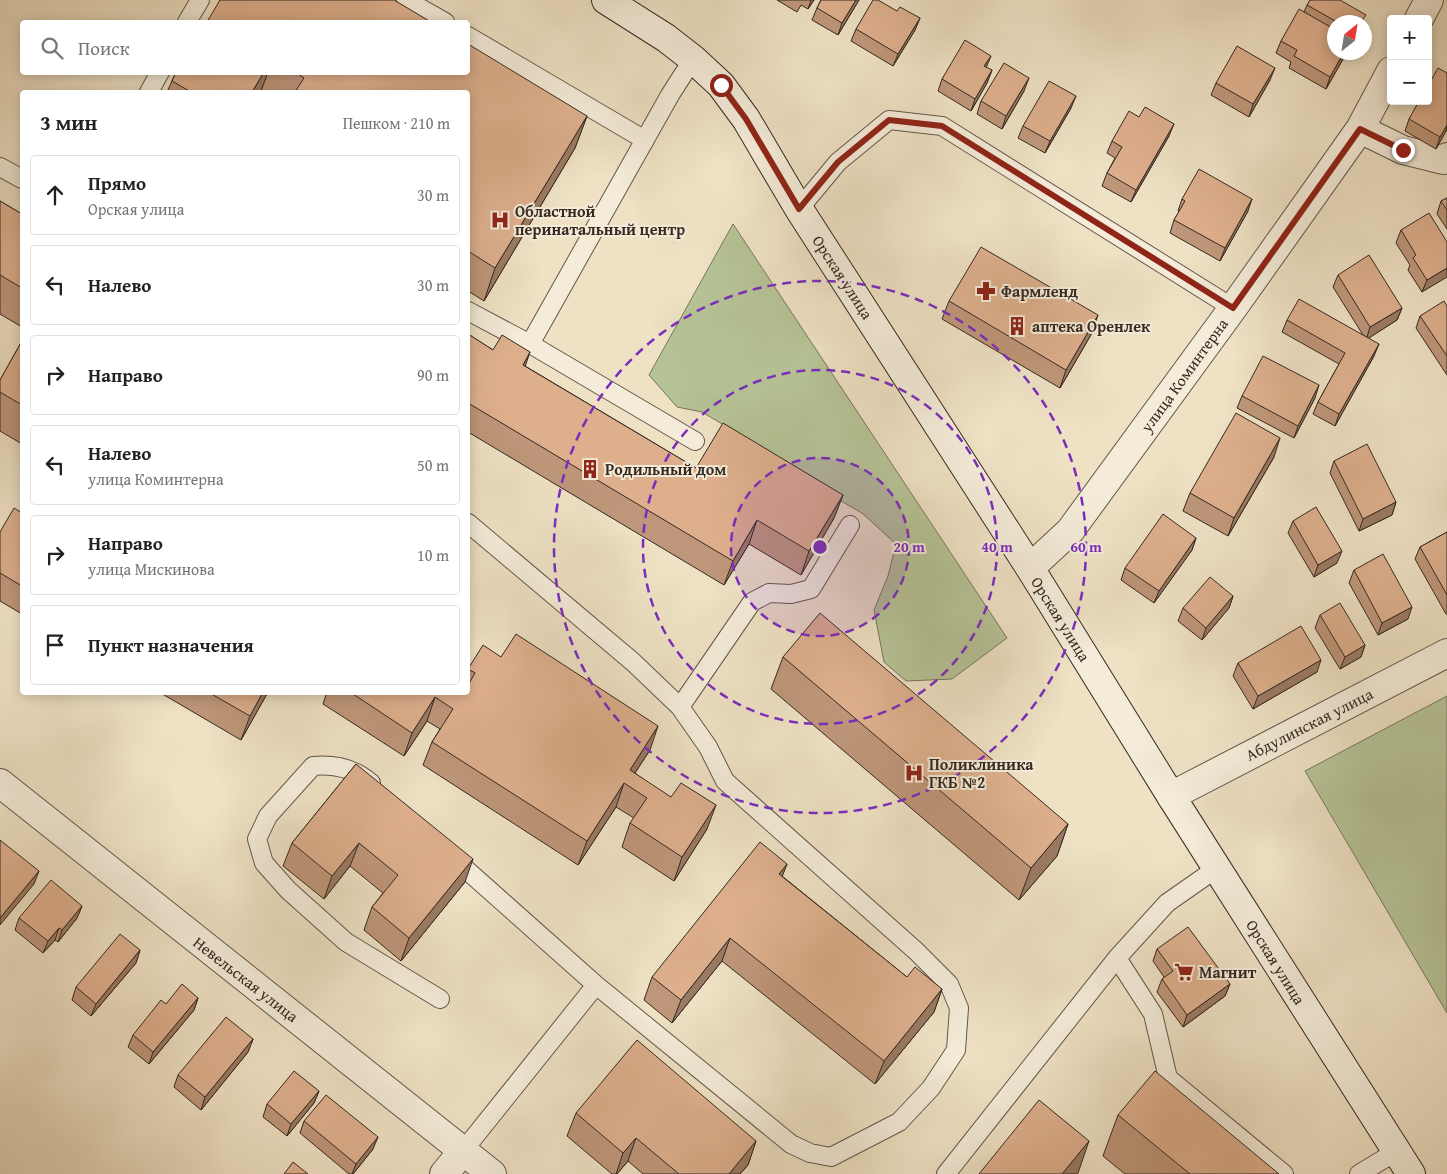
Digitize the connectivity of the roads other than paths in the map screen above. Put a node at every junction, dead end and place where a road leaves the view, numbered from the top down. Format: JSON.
{"nodes":[{"id":1,"x":406,"y":0,"type":"edge"},
{"id":2,"x":606,"y":0,"type":"edge"},
{"id":3,"x":1429,"y":0,"type":"edge"},
{"id":4,"x":197,"y":1,"type":"edge"},
{"id":5,"x":1421,"y":15,"type":"edge"},
{"id":6,"x":188,"y":20,"type":"edge"},
{"id":7,"x":441,"y":20,"type":"edge"},
{"id":8,"x":470,"y":37,"type":"edge"},
{"id":9,"x":693,"y":59,"type":"junction"},
{"id":10,"x":158,"y":75,"type":"edge"},
{"id":11,"x":1387,"y":78,"type":"edge"},
{"id":12,"x":150,"y":90,"type":"edge"},
{"id":13,"x":1360,"y":129,"type":"junction"},
{"id":14,"x":645,"y":140,"type":"junction"},
{"id":15,"x":1447,"y":157,"type":"edge"},
{"id":16,"x":0,"y":167,"type":"edge"},
{"id":17,"x":20,"y":178,"type":"edge"},
{"id":18,"x":799,"y":209,"type":"junction"},
{"id":19,"x":1233,"y":308,"type":"junction"},
{"id":20,"x":470,"y":312,"type":"edge"},
{"id":21,"x":530,"y":344,"type":"junction"},
{"id":22,"x":695,"y":441,"type":"dead end"},
{"id":23,"x":470,"y":525,"type":"edge"},
{"id":24,"x":850,"y":525,"type":"dead end"},
{"id":25,"x":1030,"y":568,"type":"junction"},
{"id":26,"x":1447,"y":653,"type":"edge"},
{"id":27,"x":680,"y":707,"type":"junction"},
{"id":28,"x":0,"y":783,"type":"edge"},
{"id":29,"x":381,"y":793,"type":"edge"},
{"id":30,"x":1171,"y":796,"type":"junction"},
{"id":31,"x":440,"y":846,"type":"edge"},
{"id":32,"x":1217,"y":868,"type":"junction"},
{"id":33,"x":1117,"y":958,"type":"junction"},
{"id":34,"x":596,"y":985,"type":"junction"},
{"id":35,"x":440,"y":999,"type":"dead end"},
{"id":36,"x":463,"y":1151,"type":"junction"},
{"id":37,"x":1397,"y":1151,"type":"junction"},
{"id":38,"x":444,"y":1174,"type":"edge"},
{"id":39,"x":492,"y":1174,"type":"edge"},
{"id":40,"x":946,"y":1174,"type":"edge"},
{"id":41,"x":1284,"y":1174,"type":"edge"},
{"id":42,"x":1359,"y":1174,"type":"edge"},
{"id":43,"x":1411,"y":1174,"type":"edge"}],
"edges":[{"from":1,"to":7,"type":"lane"},
{"from":2,"to":9,"type":"street","name":"Орская улица"},
{"from":3,"to":5,"type":"street"},
{"from":4,"to":6,"type":"lane"},
{"from":8,"to":14,"type":"lane"},
{"from":9,"to":14,"type":"lane"},
{"from":9,"to":18,"type":"street","name":"Орская улица"},
{"from":10,"to":12,"type":"lane"},
{"from":11,"to":13,"type":"street","name":"улица Коминтерна"},
{"from":13,"to":15,"type":"street"},
{"from":13,"to":19,"type":"street","name":"улица Коминтерна"},
{"from":14,"to":21,"type":"lane"},
{"from":16,"to":17,"type":"lane"},
{"from":18,"to":19,"type":"lane"},
{"from":18,"to":25,"type":"street","name":"Орская улица"},
{"from":19,"to":25,"type":"street","name":"улица Коминтерна"},
{"from":20,"to":21,"type":"lane"},
{"from":21,"to":22,"type":"lane"},
{"from":23,"to":27,"type":"lane"},
{"from":24,"to":27,"type":"lane"},
{"from":25,"to":30,"type":"street","name":"Орская улица"},
{"from":26,"to":30,"type":"street","name":"Абдулинская улица"},
{"from":27,"to":34,"type":"lane"},
{"from":28,"to":36,"type":"street","name":"Невельская улица"},
{"from":29,"to":35,"type":"lane"},
{"from":30,"to":32,"type":"street","name":"Орская улица"},
{"from":31,"to":34,"type":"lane"},
{"from":32,"to":33,"type":"lane"},
{"from":32,"to":37,"type":"street","name":"Орская улица"},
{"from":33,"to":40,"type":"lane"},
{"from":33,"to":41,"type":"lane"},
{"from":34,"to":36,"type":"lane"},
{"from":36,"to":38,"type":"street"},
{"from":36,"to":39,"type":"street","name":"Невельская улица"},
{"from":37,"to":42,"type":"lane"},
{"from":37,"to":43,"type":"street","name":"Орская улица"}]}
